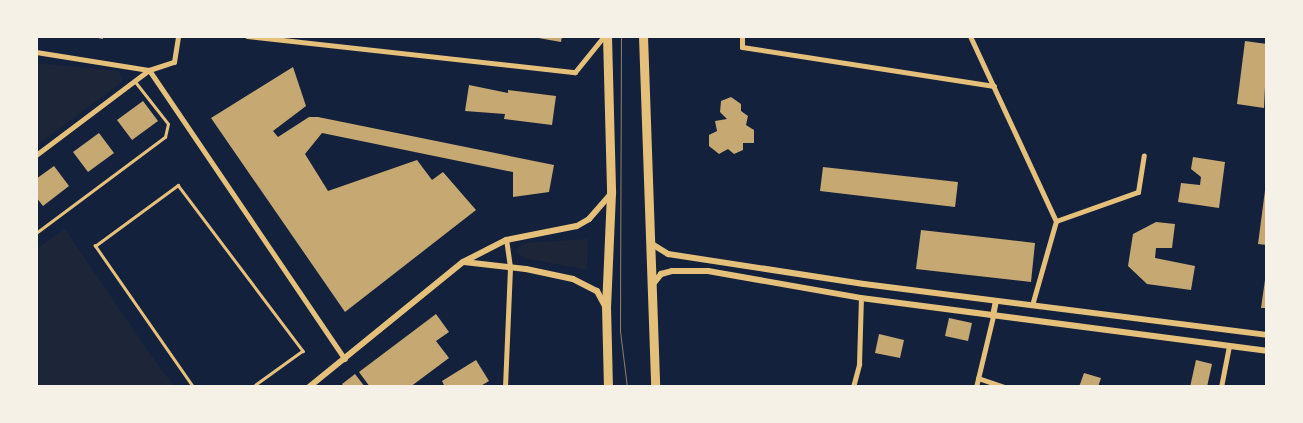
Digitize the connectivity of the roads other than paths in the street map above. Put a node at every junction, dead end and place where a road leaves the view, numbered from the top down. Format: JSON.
{"nodes":[{"id":1,"x":178,"y":36,"type":"edge"},
{"id":2,"x":247,"y":36,"type":"edge"},
{"id":3,"x":606,"y":36,"type":"edge"},
{"id":4,"x":643,"y":36,"type":"edge"},
{"id":5,"x":742,"y":36,"type":"edge"},
{"id":6,"x":970,"y":36,"type":"edge"},
{"id":7,"x":36,"y":52,"type":"edge"},
{"id":8,"x":149,"y":70,"type":"junction"},
{"id":9,"x":134,"y":81,"type":"junction"},
{"id":10,"x":994,"y":86,"type":"junction"},
{"id":11,"x":36,"y":155,"type":"edge"},
{"id":12,"x":1144,"y":155,"type":"dead end"},
{"id":13,"x":611,"y":193,"type":"junction"},
{"id":14,"x":1056,"y":222,"type":"junction"},
{"id":15,"x":36,"y":233,"type":"edge"},
{"id":16,"x":506,"y":240,"type":"junction"},
{"id":17,"x":652,"y":244,"type":"junction"},
{"id":18,"x":708,"y":260,"type":"junction"},
{"id":19,"x":463,"y":262,"type":"junction"},
{"id":20,"x":510,"y":267,"type":"junction"},
{"id":21,"x":708,"y":271,"type":"junction"},
{"id":22,"x":653,"y":284,"type":"junction"},
{"id":23,"x":861,"y":298,"type":"junction"},
{"id":24,"x":996,"y":301,"type":"junction"},
{"id":25,"x":1032,"y":305,"type":"junction"},
{"id":26,"x":606,"y":306,"type":"junction"},
{"id":27,"x":994,"y":316,"type":"junction"},
{"id":28,"x":1267,"y":335,"type":"edge"},
{"id":29,"x":1229,"y":346,"type":"junction"},
{"id":30,"x":1267,"y":351,"type":"edge"},
{"id":31,"x":345,"y":359,"type":"junction"},
{"id":32,"x":978,"y":378,"type":"junction"},
{"id":33,"x":193,"y":387,"type":"edge"},
{"id":34,"x":253,"y":387,"type":"edge"},
{"id":35,"x":309,"y":387,"type":"edge"},
{"id":36,"x":505,"y":387,"type":"edge"},
{"id":37,"x":608,"y":387,"type":"edge"},
{"id":38,"x":656,"y":387,"type":"edge"},
{"id":39,"x":853,"y":387,"type":"edge"},
{"id":40,"x":976,"y":387,"type":"edge"},
{"id":41,"x":1004,"y":387,"type":"edge"},
{"id":42,"x":1221,"y":387,"type":"edge"}],
"edges":[{"from":1,"to":8,"type":"street"},
{"from":2,"to":3,"type":"street"},
{"from":3,"to":13,"type":"highway"},
{"from":4,"to":17,"type":"highway"},
{"from":5,"to":10,"type":"street"},
{"from":6,"to":10,"type":"street"},
{"from":7,"to":8,"type":"street"},
{"from":8,"to":9,"type":"street"},
{"from":8,"to":31,"type":"street"},
{"from":9,"to":11,"type":"street"},
{"from":9,"to":15,"type":"lane"},
{"from":10,"to":14,"type":"street"},
{"from":12,"to":14,"type":"street"},
{"from":13,"to":16,"type":"street"},
{"from":13,"to":26,"type":"highway"},
{"from":14,"to":25,"type":"street"},
{"from":16,"to":19,"type":"street"},
{"from":16,"to":20,"type":"street"},
{"from":17,"to":18,"type":"street"},
{"from":17,"to":22,"type":"highway"},
{"from":18,"to":21,"type":"street"},
{"from":18,"to":24,"type":"street"},
{"from":19,"to":20,"type":"street"},
{"from":19,"to":31,"type":"street"},
{"from":20,"to":26,"type":"street"},
{"from":20,"to":36,"type":"street"},
{"from":21,"to":22,"type":"street"},
{"from":21,"to":23,"type":"street"},
{"from":22,"to":38,"type":"highway"},
{"from":23,"to":27,"type":"street"},
{"from":23,"to":39,"type":"street"},
{"from":24,"to":25,"type":"street"},
{"from":24,"to":27,"type":"street"},
{"from":25,"to":28,"type":"street"},
{"from":26,"to":37,"type":"highway"},
{"from":27,"to":29,"type":"street"},
{"from":27,"to":32,"type":"street"},
{"from":29,"to":30,"type":"street"},
{"from":29,"to":42,"type":"street"},
{"from":31,"to":35,"type":"street"},
{"from":32,"to":40,"type":"street"},
{"from":32,"to":41,"type":"street"},
{"from":33,"to":34,"type":"lane"}]}
